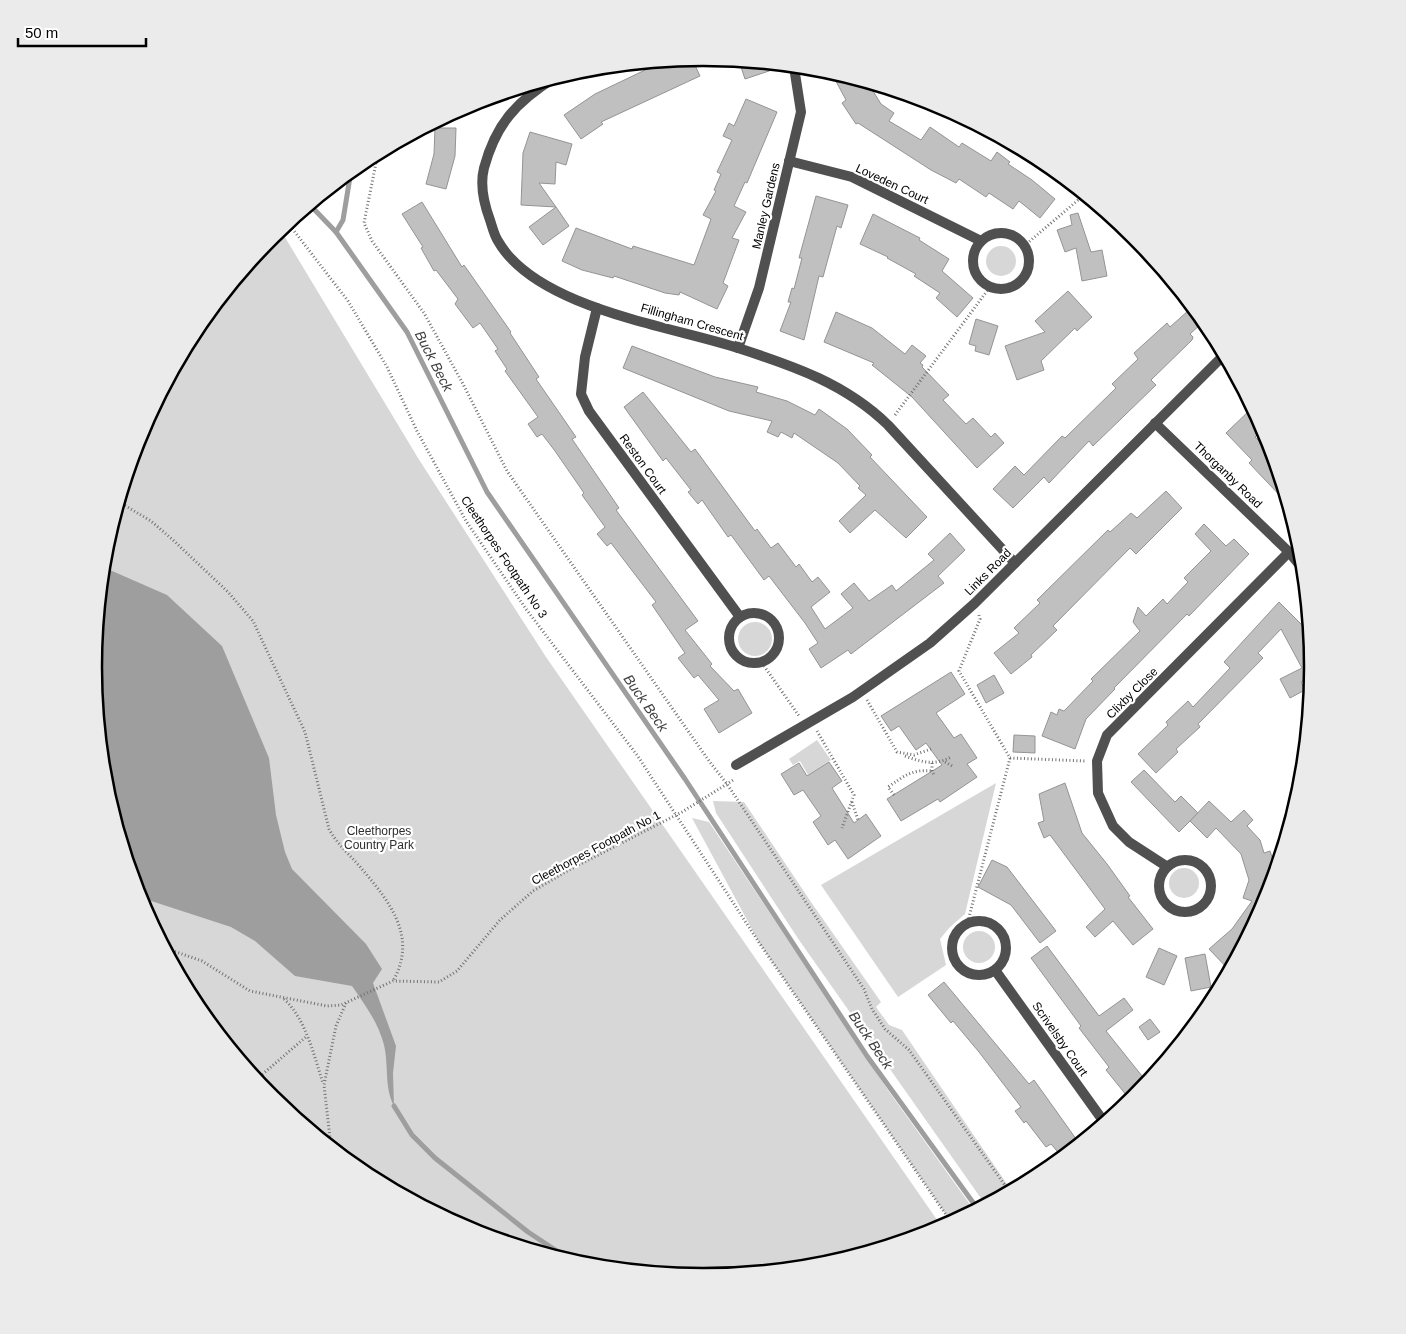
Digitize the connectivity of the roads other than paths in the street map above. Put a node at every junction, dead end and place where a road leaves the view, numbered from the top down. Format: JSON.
{"nodes":[{"id":1,"x":795,"y":74,"type":"edge"},
{"id":2,"x":540,"y":89,"type":"edge"},
{"id":3,"x":789,"y":161,"type":"junction"},
{"id":4,"x":981,"y":240,"type":"junction"},
{"id":5,"x":598,"y":308,"type":"junction"},
{"id":6,"x":738,"y":348,"type":"junction"},
{"id":7,"x":1219,"y":360,"type":"edge"},
{"id":8,"x":1155,"y":423,"type":"junction"},
{"id":9,"x":1289,"y":552,"type":"junction"},
{"id":10,"x":1293,"y":557,"type":"edge"},
{"id":11,"x":1015,"y":563,"type":"junction"},
{"id":12,"x":740,"y":617,"type":"junction"},
{"id":13,"x":736,"y":765,"type":"dead end"},
{"id":14,"x":1166,"y":866,"type":"junction"},
{"id":15,"x":995,"y":970,"type":"junction"},
{"id":16,"x":1101,"y":1117,"type":"edge"}],
"edges":[{"from":1,"to":3,"type":"street","name":"Manley Gardens"},
{"from":2,"to":5,"type":"street","name":"Fillingham Crescent"},
{"from":3,"to":4,"type":"street","name":"Loveden Court"},
{"from":3,"to":6,"type":"street","name":"Manley Gardens"},
{"from":4,"to":4,"type":"street"},
{"from":5,"to":6,"type":"street","name":"Fillingham Crescent"},
{"from":5,"to":12,"type":"street","name":"Reston Court"},
{"from":6,"to":11,"type":"street","name":"Fillingham Crescent"},
{"from":7,"to":8,"type":"street","name":"Links Road"},
{"from":8,"to":9,"type":"street","name":"Thorganby Road"},
{"from":8,"to":11,"type":"street","name":"Links Road"},
{"from":9,"to":10,"type":"street","name":"Thorganby Road"},
{"from":9,"to":14,"type":"street","name":"Clixby Close"},
{"from":11,"to":13,"type":"street","name":"Links Road"},
{"from":12,"to":12,"type":"street"},
{"from":14,"to":14,"type":"street"},
{"from":15,"to":15,"type":"street"},
{"from":15,"to":16,"type":"street","name":"Scrivelsby Court"}]}
